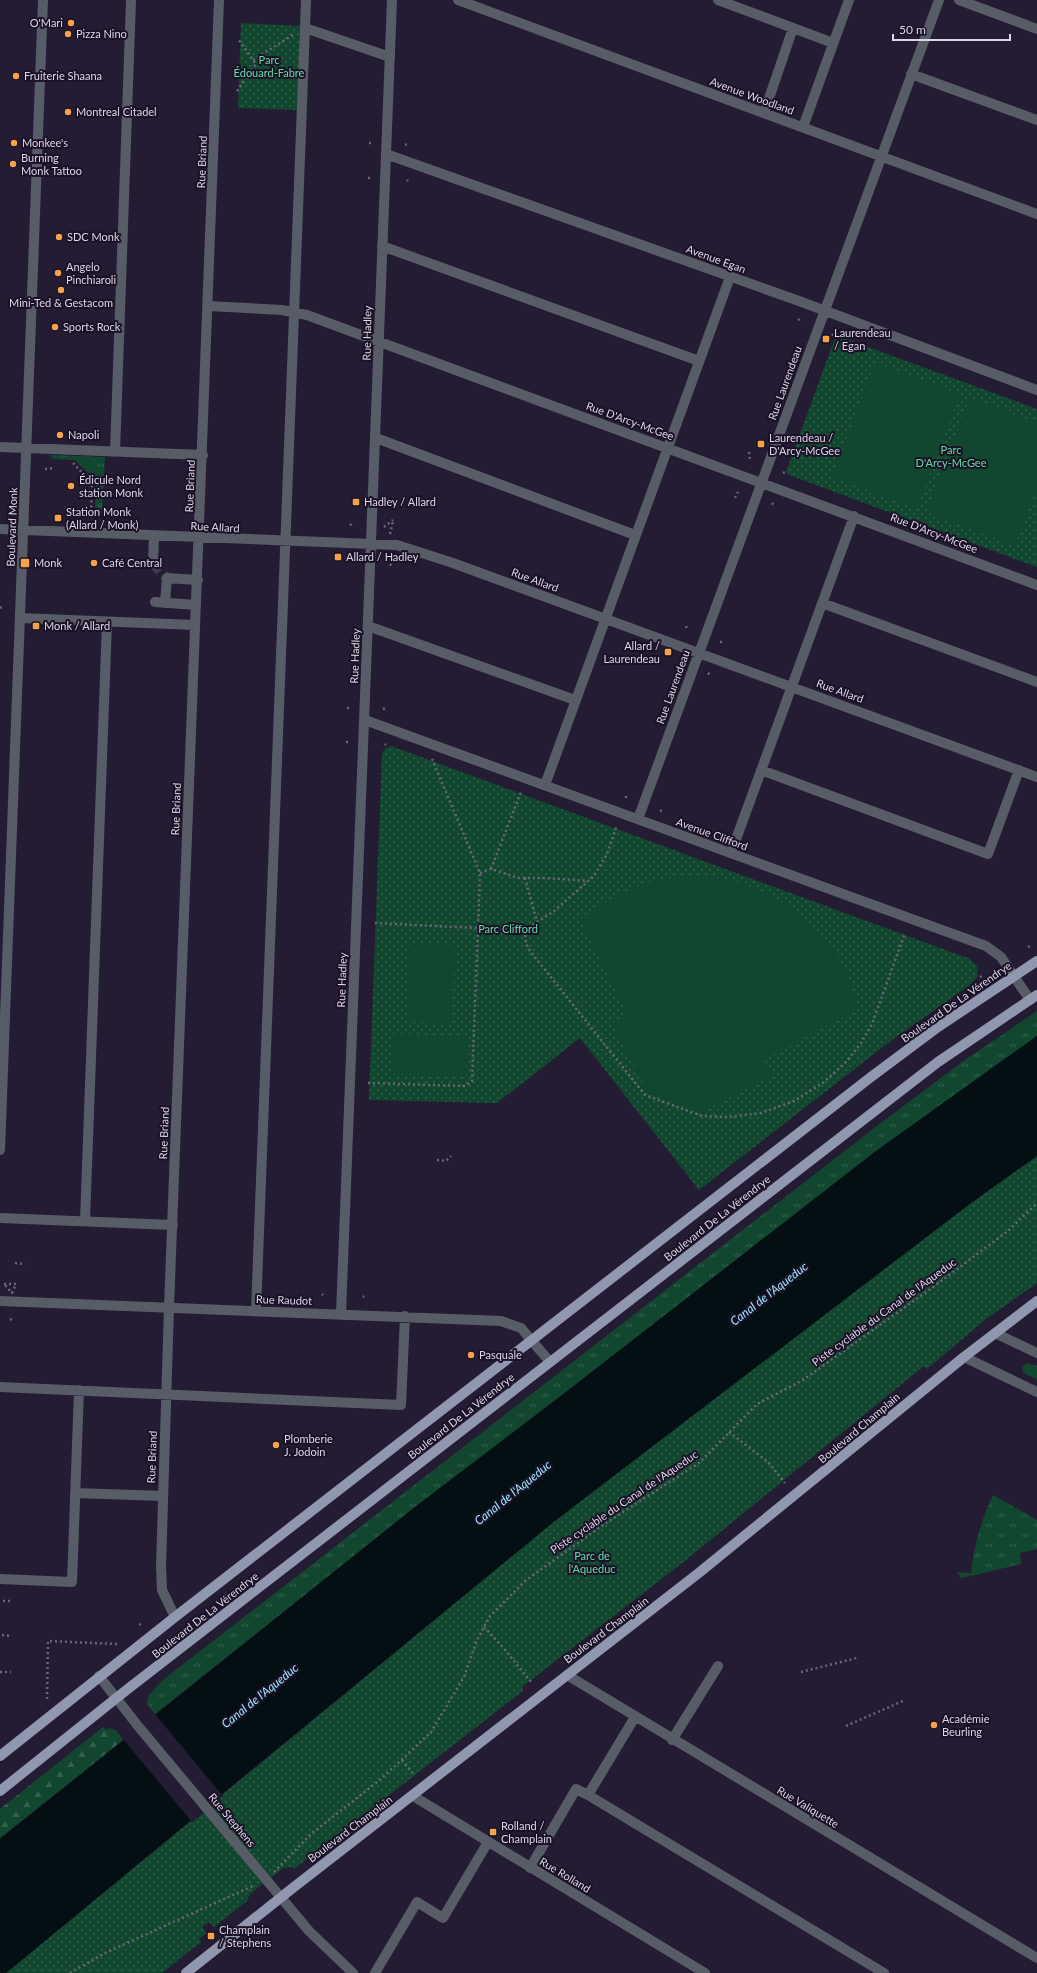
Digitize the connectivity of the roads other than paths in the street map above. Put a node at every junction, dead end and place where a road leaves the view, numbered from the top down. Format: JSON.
{"nodes":[{"id":1,"x":43,"y":0,"type":"edge"},
{"id":2,"x":131,"y":0,"type":"edge"},
{"id":3,"x":219,"y":0,"type":"edge"},
{"id":4,"x":306,"y":0,"type":"edge"},
{"id":5,"x":392,"y":0,"type":"edge"},
{"id":6,"x":458,"y":0,"type":"edge"},
{"id":7,"x":718,"y":0,"type":"edge"},
{"id":8,"x":849,"y":0,"type":"edge"},
{"id":9,"x":939,"y":0,"type":"edge"},
{"id":10,"x":959,"y":0,"type":"edge"},
{"id":11,"x":305,"y":28,"type":"junction"},
{"id":12,"x":793,"y":28,"type":"junction"},
{"id":13,"x":1037,"y":29,"type":"edge"},
{"id":14,"x":833,"y":43,"type":"junction"},
{"id":15,"x":390,"y":56,"type":"junction"},
{"id":16,"x":912,"y":74,"type":"junction"},
{"id":17,"x":764,"y":113,"type":"junction"},
{"id":18,"x":1037,"y":120,"type":"edge"},
{"id":19,"x":803,"y":127,"type":"junction"},
{"id":20,"x":386,"y":154,"type":"junction"},
{"id":21,"x":881,"y":156,"type":"junction"},
{"id":22,"x":1037,"y":214,"type":"edge"},
{"id":23,"x":382,"y":246,"type":"junction"},
{"id":24,"x":730,"y":277,"type":"junction"},
{"id":25,"x":208,"y":306,"type":"junction"},
{"id":26,"x":824,"y":310,"type":"junction"},
{"id":27,"x":294,"y":312,"type":"junction"},
{"id":28,"x":378,"y":342,"type":"junction"},
{"id":29,"x":699,"y":361,"type":"junction"},
{"id":30,"x":1037,"y":390,"type":"edge"},
{"id":31,"x":376,"y":438,"type":"junction"},
{"id":32,"x":0,"y":447,"type":"edge"},
{"id":33,"x":26,"y":448,"type":"junction"},
{"id":34,"x":667,"y":448,"type":"junction"},
{"id":35,"x":115,"y":452,"type":"junction"},
{"id":36,"x":203,"y":455,"type":"junction"},
{"id":37,"x":761,"y":482,"type":"junction"},
{"id":38,"x":854,"y":516,"type":"junction"},
{"id":39,"x":0,"y":529,"type":"edge"},
{"id":40,"x":24,"y":530,"type":"junction"},
{"id":41,"x":635,"y":535,"type":"junction"},
{"id":42,"x":154,"y":536,"type":"junction"},
{"id":43,"x":200,"y":538,"type":"junction"},
{"id":44,"x":286,"y":541,"type":"junction"},
{"id":45,"x":372,"y":545,"type":"junction"},
{"id":46,"x":153,"y":564,"type":"dead end"},
{"id":47,"x":198,"y":580,"type":"junction"},
{"id":48,"x":1037,"y":585,"type":"edge"},
{"id":49,"x":822,"y":603,"type":"junction"},
{"id":50,"x":196,"y":605,"type":"junction"},
{"id":51,"x":20,"y":618,"type":"junction"},
{"id":52,"x":604,"y":618,"type":"junction"},
{"id":53,"x":107,"y":622,"type":"junction"},
{"id":54,"x":195,"y":625,"type":"junction"},
{"id":55,"x":368,"y":626,"type":"junction"},
{"id":56,"x":698,"y":652,"type":"junction"},
{"id":57,"x":1037,"y":682,"type":"edge"},
{"id":58,"x":792,"y":686,"type":"junction"},
{"id":59,"x":575,"y":700,"type":"junction"},
{"id":60,"x":365,"y":720,"type":"junction"},
{"id":61,"x":761,"y":770,"type":"junction"},
{"id":62,"x":1019,"y":770,"type":"junction"},
{"id":63,"x":1037,"y":777,"type":"edge"},
{"id":64,"x":545,"y":785,"type":"junction"},
{"id":65,"x":638,"y":819,"type":"junction"},
{"id":66,"x":731,"y":853,"type":"junction"},
{"id":67,"x":1037,"y":961,"type":"edge"},
{"id":68,"x":1014,"y":976,"type":"junction"},
{"id":69,"x":1033,"y":997,"type":"edge"},
{"id":70,"x":0,"y":1150,"type":"edge"},
{"id":71,"x":0,"y":1218,"type":"edge"},
{"id":72,"x":85,"y":1221,"type":"junction"},
{"id":73,"x":173,"y":1225,"type":"junction"},
{"id":74,"x":0,"y":1300,"type":"edge"},
{"id":75,"x":1037,"y":1301,"type":"edge"},
{"id":76,"x":169,"y":1307,"type":"junction"},
{"id":77,"x":256,"y":1311,"type":"junction"},
{"id":78,"x":341,"y":1314,"type":"junction"},
{"id":79,"x":405,"y":1316,"type":"junction"},
{"id":80,"x":995,"y":1333,"type":"junction"},
{"id":81,"x":533,"y":1341,"type":"junction"},
{"id":82,"x":1037,"y":1353,"type":"edge"},
{"id":83,"x":964,"y":1357,"type":"junction"},
{"id":84,"x":550,"y":1362,"type":"junction"},
{"id":85,"x":0,"y":1387,"type":"edge"},
{"id":86,"x":79,"y":1390,"type":"junction"},
{"id":87,"x":1037,"y":1392,"type":"edge"},
{"id":88,"x":167,"y":1395,"type":"junction"},
{"id":89,"x":75,"y":1493,"type":"junction"},
{"id":90,"x":163,"y":1496,"type":"junction"},
{"id":91,"x":0,"y":1579,"type":"edge"},
{"id":92,"x":175,"y":1617,"type":"junction"},
{"id":93,"x":718,"y":1666,"type":"dead end"},
{"id":94,"x":567,"y":1675,"type":"junction"},
{"id":95,"x":99,"y":1676,"type":"junction"},
{"id":96,"x":116,"y":1699,"type":"junction"},
{"id":97,"x":635,"y":1717,"type":"junction"},
{"id":98,"x":672,"y":1740,"type":"junction"},
{"id":99,"x":0,"y":1756,"type":"edge"},
{"id":100,"x":1,"y":1788,"type":"edge"},
{"id":101,"x":588,"y":1795,"type":"junction"},
{"id":102,"x":413,"y":1796,"type":"junction"},
{"id":103,"x":488,"y":1842,"type":"junction"},
{"id":104,"x":530,"y":1868,"type":"junction"},
{"id":105,"x":281,"y":1897,"type":"junction"},
{"id":106,"x":1037,"y":1958,"type":"edge"},
{"id":107,"x":186,"y":1973,"type":"edge"},
{"id":108,"x":353,"y":1973,"type":"edge"},
{"id":109,"x":375,"y":1973,"type":"edge"},
{"id":110,"x":705,"y":1973,"type":"edge"},
{"id":111,"x":884,"y":1973,"type":"edge"}],
"edges":[{"from":1,"to":33,"type":"street","name":"Boulevard Monk"},
{"from":2,"to":35,"type":"street"},
{"from":3,"to":25,"type":"street","name":"Rue Briand"},
{"from":4,"to":11,"type":"street"},
{"from":5,"to":15,"type":"street","name":"Rue Hadley"},
{"from":6,"to":17,"type":"street","name":"Avenue Woodland"},
{"from":7,"to":12,"type":"street"},
{"from":8,"to":14,"type":"street"},
{"from":9,"to":16,"type":"street","name":"Rue Laurendeau"},
{"from":10,"to":13,"type":"street"},
{"from":11,"to":15,"type":"street"},
{"from":11,"to":27,"type":"street"},
{"from":12,"to":14,"type":"street"},
{"from":12,"to":17,"type":"street"},
{"from":14,"to":19,"type":"street"},
{"from":15,"to":20,"type":"street","name":"Rue Hadley"},
{"from":16,"to":18,"type":"street"},
{"from":16,"to":21,"type":"street","name":"Rue Laurendeau"},
{"from":17,"to":19,"type":"street","name":"Avenue Woodland"},
{"from":19,"to":21,"type":"street","name":"Avenue Woodland"},
{"from":20,"to":23,"type":"street","name":"Rue Hadley"},
{"from":20,"to":24,"type":"street","name":"Avenue Egan"},
{"from":21,"to":22,"type":"street","name":"Avenue Woodland"},
{"from":21,"to":26,"type":"street","name":"Rue Laurendeau"},
{"from":23,"to":28,"type":"street","name":"Rue Hadley"},
{"from":23,"to":29,"type":"street"},
{"from":24,"to":26,"type":"street","name":"Avenue Egan"},
{"from":24,"to":29,"type":"street"},
{"from":25,"to":27,"type":"street","name":"Rue D'Arcy-McGee"},
{"from":25,"to":36,"type":"street","name":"Rue Briand"},
{"from":26,"to":30,"type":"street","name":"Avenue Egan"},
{"from":26,"to":37,"type":"street","name":"Rue Laurendeau"},
{"from":27,"to":28,"type":"street","name":"Rue D'Arcy-McGee"},
{"from":27,"to":44,"type":"street"},
{"from":28,"to":31,"type":"street","name":"Rue Hadley"},
{"from":28,"to":34,"type":"street","name":"Rue D'Arcy-McGee"},
{"from":29,"to":34,"type":"street"},
{"from":31,"to":41,"type":"street"},
{"from":31,"to":45,"type":"street","name":"Rue Hadley"},
{"from":32,"to":33,"type":"street"},
{"from":33,"to":35,"type":"street"},
{"from":33,"to":40,"type":"street","name":"Boulevard Monk"},
{"from":34,"to":37,"type":"street","name":"Rue D'Arcy-McGee"},
{"from":34,"to":41,"type":"street"},
{"from":35,"to":36,"type":"street"},
{"from":36,"to":43,"type":"street","name":"Rue Briand"},
{"from":37,"to":38,"type":"street","name":"Rue D'Arcy-McGee"},
{"from":37,"to":56,"type":"street","name":"Rue Laurendeau"},
{"from":38,"to":48,"type":"street","name":"Rue D'Arcy-McGee"},
{"from":38,"to":49,"type":"street"},
{"from":39,"to":40,"type":"street","name":"Rue Allard"},
{"from":40,"to":42,"type":"street","name":"Rue Allard"},
{"from":40,"to":51,"type":"street","name":"Boulevard Monk"},
{"from":41,"to":52,"type":"street"},
{"from":42,"to":43,"type":"street","name":"Rue Allard"},
{"from":42,"to":46,"type":"street"},
{"from":43,"to":44,"type":"street","name":"Rue Allard"},
{"from":43,"to":47,"type":"street","name":"Rue Briand"},
{"from":44,"to":45,"type":"street","name":"Rue Allard"},
{"from":44,"to":77,"type":"street"},
{"from":45,"to":52,"type":"street","name":"Rue Allard"},
{"from":45,"to":55,"type":"street","name":"Rue Hadley"},
{"from":47,"to":50,"type":"street","name":"Rue Briand"},
{"from":47,"to":50,"type":"street"},
{"from":49,"to":57,"type":"street"},
{"from":49,"to":58,"type":"street"},
{"from":50,"to":54,"type":"street","name":"Rue Briand"},
{"from":51,"to":53,"type":"street"},
{"from":51,"to":70,"type":"street","name":"Boulevard Monk"},
{"from":52,"to":56,"type":"street","name":"Rue Allard"},
{"from":52,"to":59,"type":"street"},
{"from":53,"to":54,"type":"street"},
{"from":53,"to":72,"type":"street"},
{"from":54,"to":73,"type":"street","name":"Rue Briand"},
{"from":55,"to":59,"type":"street"},
{"from":55,"to":60,"type":"street","name":"Rue Hadley"},
{"from":56,"to":58,"type":"street","name":"Rue Allard"},
{"from":56,"to":65,"type":"street","name":"Rue Laurendeau"},
{"from":58,"to":61,"type":"street"},
{"from":58,"to":62,"type":"street","name":"Rue Allard"},
{"from":59,"to":64,"type":"street"},
{"from":60,"to":64,"type":"street","name":"Avenue Clifford"},
{"from":60,"to":78,"type":"street","name":"Rue Hadley"},
{"from":61,"to":62,"type":"street"},
{"from":61,"to":66,"type":"street"},
{"from":62,"to":63,"type":"street","name":"Rue Allard"},
{"from":64,"to":65,"type":"street","name":"Avenue Clifford"},
{"from":65,"to":66,"type":"street","name":"Avenue Clifford"},
{"from":66,"to":68,"type":"street","name":"Avenue Clifford"},
{"from":67,"to":68,"type":"main road","name":"Boulevard De La Vérendrye"},
{"from":68,"to":69,"type":"street","name":"Avenue Clifford"},
{"from":68,"to":81,"type":"main road","name":"Boulevard De La Vérendrye"},
{"from":69,"to":84,"type":"main road","name":"Boulevard De La Vérendrye"},
{"from":71,"to":72,"type":"street"},
{"from":72,"to":73,"type":"street"},
{"from":73,"to":76,"type":"street","name":"Rue Briand"},
{"from":74,"to":76,"type":"street","name":"Rue Raudot"},
{"from":75,"to":80,"type":"main road","name":"Boulevard Champlain"},
{"from":76,"to":77,"type":"street","name":"Rue Raudot"},
{"from":76,"to":88,"type":"street","name":"Rue Briand"},
{"from":77,"to":78,"type":"street","name":"Rue Raudot"},
{"from":78,"to":79,"type":"street","name":"Rue Raudot"},
{"from":79,"to":81,"type":"street","name":"Rue Raudot"},
{"from":79,"to":88,"type":"street"},
{"from":80,"to":82,"type":"street"},
{"from":80,"to":83,"type":"main road","name":"Boulevard Champlain"},
{"from":81,"to":84,"type":"street","name":"Rue Raudot"},
{"from":81,"to":92,"type":"main road","name":"Boulevard De La Vérendrye"},
{"from":83,"to":87,"type":"street"},
{"from":83,"to":94,"type":"main road","name":"Boulevard Champlain"},
{"from":84,"to":96,"type":"main road","name":"Boulevard De La Vérendrye"},
{"from":85,"to":86,"type":"street"},
{"from":86,"to":88,"type":"street"},
{"from":86,"to":89,"type":"street"},
{"from":88,"to":90,"type":"street","name":"Rue Briand"},
{"from":89,"to":90,"type":"street"},
{"from":89,"to":91,"type":"street"},
{"from":90,"to":92,"type":"street","name":"Rue Briand"},
{"from":92,"to":95,"type":"main road","name":"Boulevard De La Vérendrye"},
{"from":93,"to":98,"type":"street"},
{"from":94,"to":97,"type":"street","name":"Rue Valiquette"},
{"from":94,"to":102,"type":"main road","name":"Boulevard Champlain"},
{"from":95,"to":96,"type":"street","name":"Rue Stephens"},
{"from":95,"to":99,"type":"main road","name":"Boulevard De La Vérendrye"},
{"from":96,"to":100,"type":"main road","name":"Boulevard De La Vérendrye"},
{"from":96,"to":105,"type":"street","name":"Rue Stephens"},
{"from":97,"to":98,"type":"street","name":"Rue Valiquette"},
{"from":97,"to":101,"type":"street"},
{"from":98,"to":106,"type":"street","name":"Rue Valiquette"},
{"from":101,"to":104,"type":"street"},
{"from":101,"to":111,"type":"street"},
{"from":102,"to":103,"type":"street","name":"Rue Rolland"},
{"from":102,"to":105,"type":"main road","name":"Boulevard Champlain"},
{"from":103,"to":104,"type":"street","name":"Rue Rolland"},
{"from":103,"to":109,"type":"street"},
{"from":104,"to":110,"type":"street","name":"Rue Rolland"},
{"from":105,"to":107,"type":"main road","name":"Boulevard Champlain"},
{"from":105,"to":108,"type":"street","name":"Rue Stephens"}]}
